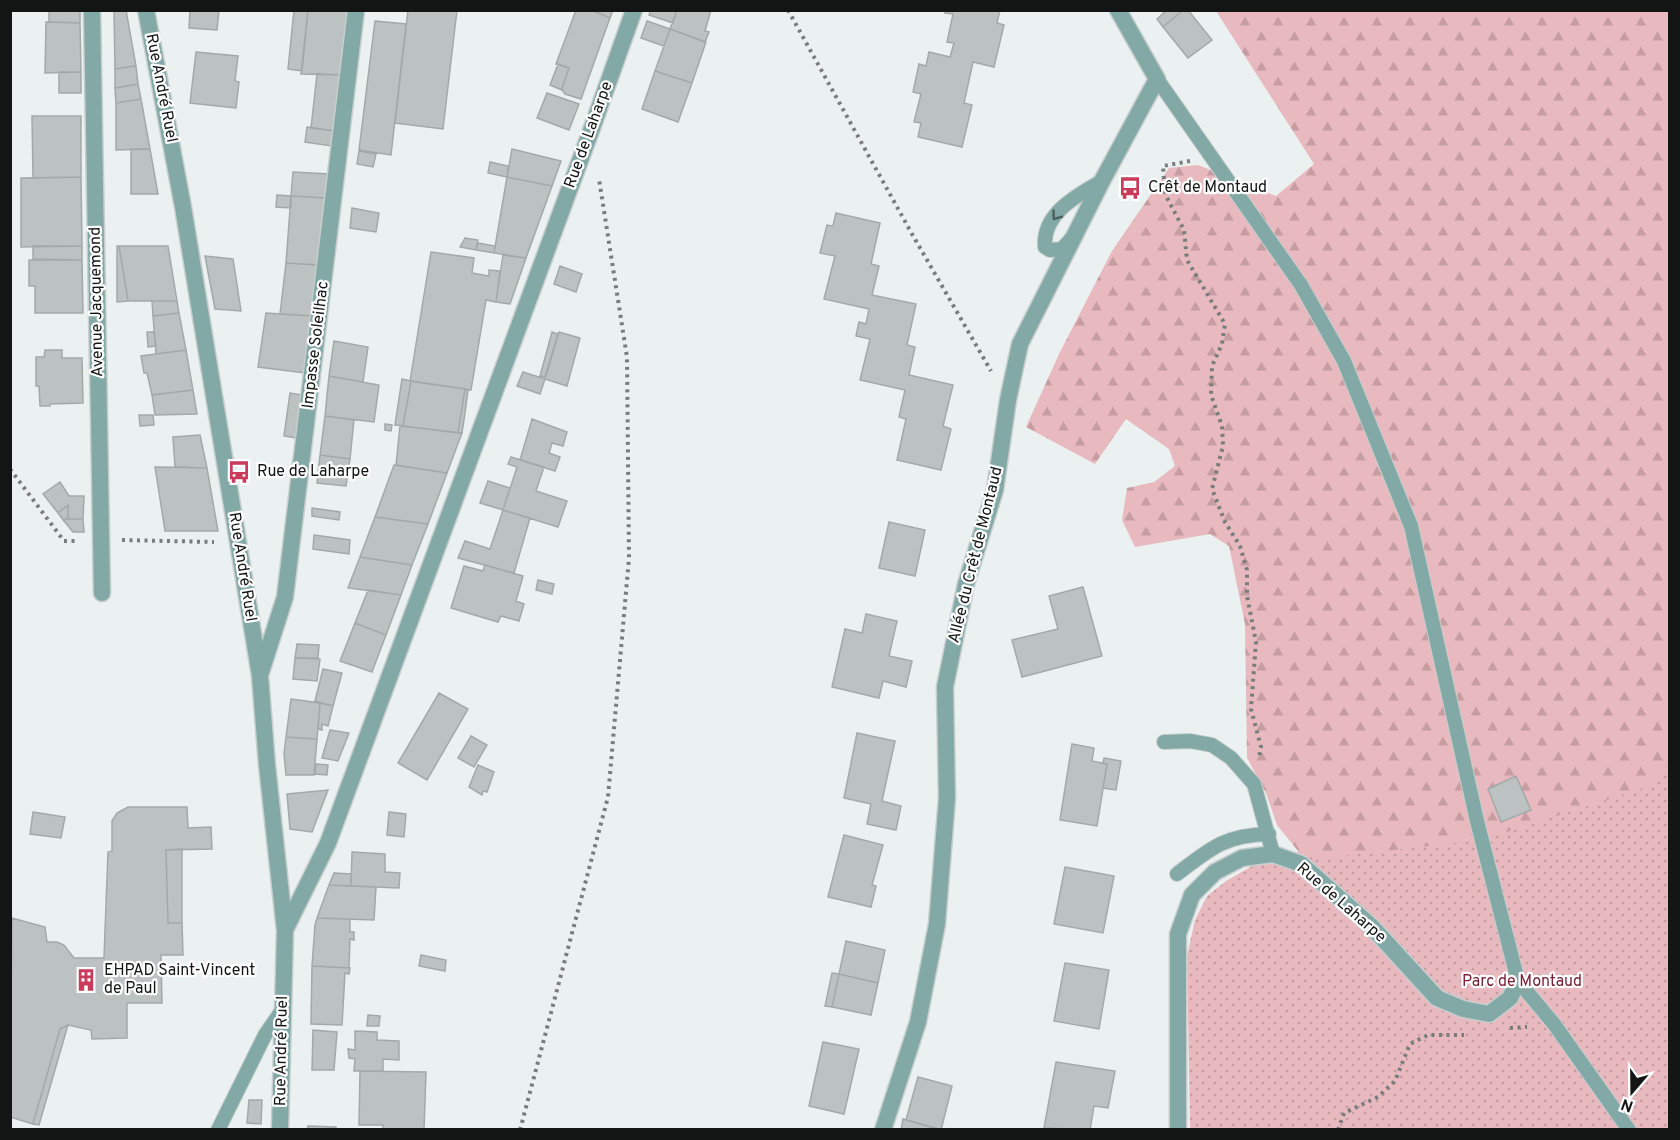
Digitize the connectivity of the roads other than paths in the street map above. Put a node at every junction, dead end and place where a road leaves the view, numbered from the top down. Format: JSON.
{"nodes":[{"id":1,"x":92,"y":10,"type":"edge"},
{"id":2,"x":146,"y":10,"type":"edge"},
{"id":3,"x":356,"y":10,"type":"edge"},
{"id":4,"x":634,"y":10,"type":"edge"},
{"id":5,"x":1118,"y":10,"type":"edge"},
{"id":6,"x":1157,"y":79,"type":"junction"},
{"id":7,"x":1102,"y":181,"type":"junction"},
{"id":8,"x":1073,"y":237,"type":"junction"},
{"id":9,"x":102,"y":593,"type":"dead end"},
{"id":10,"x":260,"y":676,"type":"junction"},
{"id":11,"x":1164,"y":742,"type":"dead end"},
{"id":12,"x":1269,"y":834,"type":"junction"},
{"id":13,"x":1273,"y":854,"type":"junction"},
{"id":14,"x":1177,"y":874,"type":"dead end"},
{"id":15,"x":285,"y":931,"type":"junction"},
{"id":16,"x":1518,"y":981,"type":"junction"},
{"id":17,"x":283,"y":1009,"type":"junction"},
{"id":18,"x":218,"y":1130,"type":"edge"},
{"id":19,"x":280,"y":1130,"type":"edge"},
{"id":20,"x":883,"y":1130,"type":"edge"},
{"id":21,"x":1178,"y":1130,"type":"edge"},
{"id":22,"x":1629,"y":1130,"type":"edge"}],
"edges":[{"from":1,"to":9,"type":"street","name":"Avenue Jacquemond"},
{"from":2,"to":10,"type":"street","name":"Rue André Ruel"},
{"from":3,"to":10,"type":"street","name":"Impasse Soleilhac"},
{"from":4,"to":15,"type":"street","name":"Rue de Laharpe"},
{"from":5,"to":6,"type":"street"},
{"from":6,"to":7,"type":"street","name":"Allée du Crêt de Montaud"},
{"from":6,"to":16,"type":"lane"},
{"from":7,"to":8,"type":"street","name":"Allée du Crêt de Montaud"},
{"from":7,"to":8,"type":"lane","one_way":true},
{"from":8,"to":20,"type":"street","name":"Allée du Crêt de Montaud"},
{"from":10,"to":15,"type":"street","name":"Rue André Ruel"},
{"from":11,"to":12,"type":"lane"},
{"from":12,"to":13,"type":"lane"},
{"from":12,"to":14,"type":"lane"},
{"from":13,"to":16,"type":"street","name":"Rue de Laharpe"},
{"from":13,"to":21,"type":"street","name":"Rue de Laharpe"},
{"from":15,"to":17,"type":"street","name":"Rue André Ruel"},
{"from":16,"to":22,"type":"lane"},
{"from":17,"to":18,"type":"lane"},
{"from":17,"to":19,"type":"street","name":"Rue André Ruel"}]}
